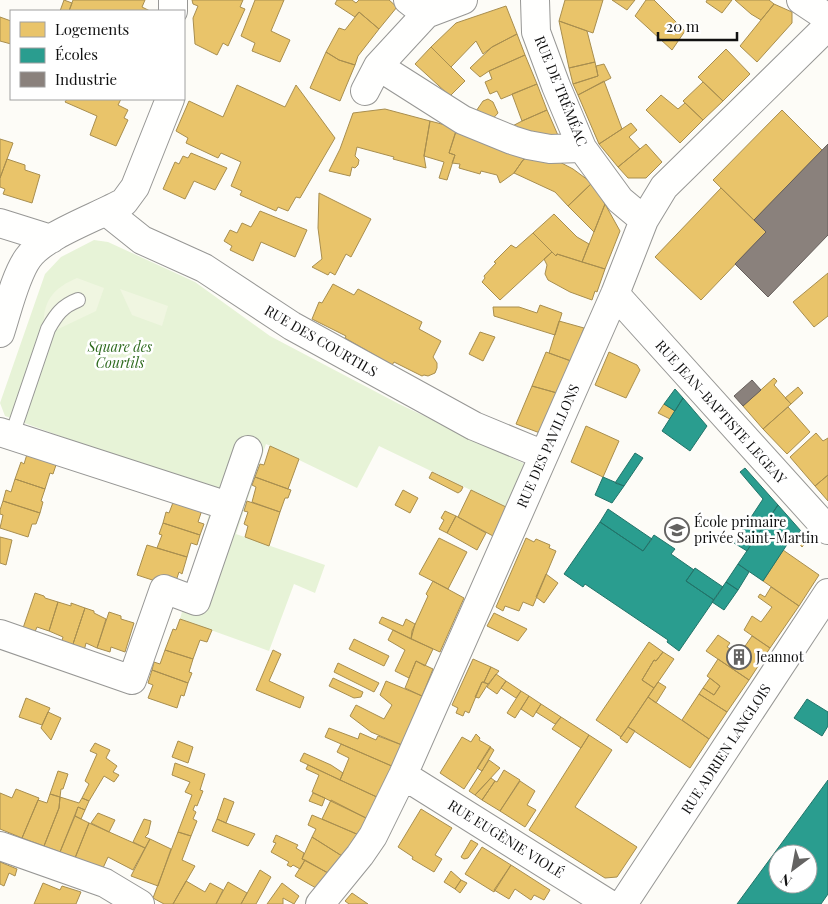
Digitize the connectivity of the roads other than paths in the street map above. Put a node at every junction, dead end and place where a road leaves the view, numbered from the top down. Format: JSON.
{"nodes":[{"id":1,"x":464,"y":0,"type":"edge"},
{"id":2,"x":535,"y":0,"type":"edge"},
{"id":3,"x":801,"y":0,"type":"edge"},
{"id":4,"x":417,"y":7,"type":"edge"},
{"id":5,"x":828,"y":18,"type":"edge"},
{"id":6,"x":828,"y":26,"type":"edge"},
{"id":7,"x":378,"y":66,"type":"junction"},
{"id":8,"x":365,"y":91,"type":"dead end"},
{"id":9,"x":170,"y":100,"type":"edge"},
{"id":10,"x":582,"y":148,"type":"junction"},
{"id":11,"x":107,"y":212,"type":"junction"},
{"id":12,"x":644,"y":220,"type":"junction"},
{"id":13,"x":0,"y":223,"type":"edge"},
{"id":14,"x":51,"y":239,"type":"junction"},
{"id":15,"x":615,"y":294,"type":"junction"},
{"id":16,"x":78,"y":300,"type":"dead end"},
{"id":17,"x":0,"y":333,"type":"edge"},
{"id":18,"x":6,"y":434,"type":"edge"},
{"id":19,"x":248,"y":450,"type":"dead end"},
{"id":20,"x":544,"y":455,"type":"junction"},
{"id":21,"x":228,"y":506,"type":"junction"},
{"id":22,"x":828,"y":530,"type":"edge"},
{"id":23,"x":828,"y":593,"type":"edge"},
{"id":24,"x":0,"y":634,"type":"edge"},
{"id":25,"x":403,"y":775,"type":"junction"},
{"id":26,"x":0,"y":846,"type":"edge"},
{"id":27,"x":140,"y":904,"type":"edge"},
{"id":28,"x":320,"y":904,"type":"edge"},
{"id":29,"x":609,"y":904,"type":"edge"},
{"id":30,"x":623,"y":904,"type":"edge"}],
"edges":[{"from":1,"to":4,"type":"street"},
{"from":2,"to":10,"type":"street","name":"RUE DE TRÉMÉAC"},
{"from":3,"to":5,"type":"street"},
{"from":4,"to":7,"type":"street"},
{"from":6,"to":12,"type":"street","name":"RUE DES PAVILLONS"},
{"from":7,"to":8,"type":"street"},
{"from":7,"to":10,"type":"street"},
{"from":9,"to":11,"type":"street"},
{"from":10,"to":12,"type":"street","name":"RUE DE TRÉMÉAC"},
{"from":11,"to":14,"type":"street"},
{"from":11,"to":20,"type":"street","name":"RUE DES COURTILS"},
{"from":12,"to":15,"type":"street","name":"RUE DES PAVILLONS"},
{"from":13,"to":14,"type":"street"},
{"from":14,"to":17,"type":"street"},
{"from":15,"to":20,"type":"street","name":"RUE DES PAVILLONS"},
{"from":15,"to":22,"type":"street","name":"RUE JEAN-BAPTISTE LEGEAY"},
{"from":16,"to":18,"type":"lane"},
{"from":18,"to":21,"type":"street"},
{"from":19,"to":21,"type":"street"},
{"from":20,"to":25,"type":"street","name":"RUE DES PAVILLONS"},
{"from":21,"to":24,"type":"street"},
{"from":23,"to":30,"type":"street","name":"RUE ADRIEN LANGLOIS"},
{"from":25,"to":28,"type":"street","name":"RUE DES PAVILLONS"},
{"from":25,"to":29,"type":"street","name":"RUE EUGÈNIE VIOLÉ"},
{"from":26,"to":27,"type":"street"}]}
